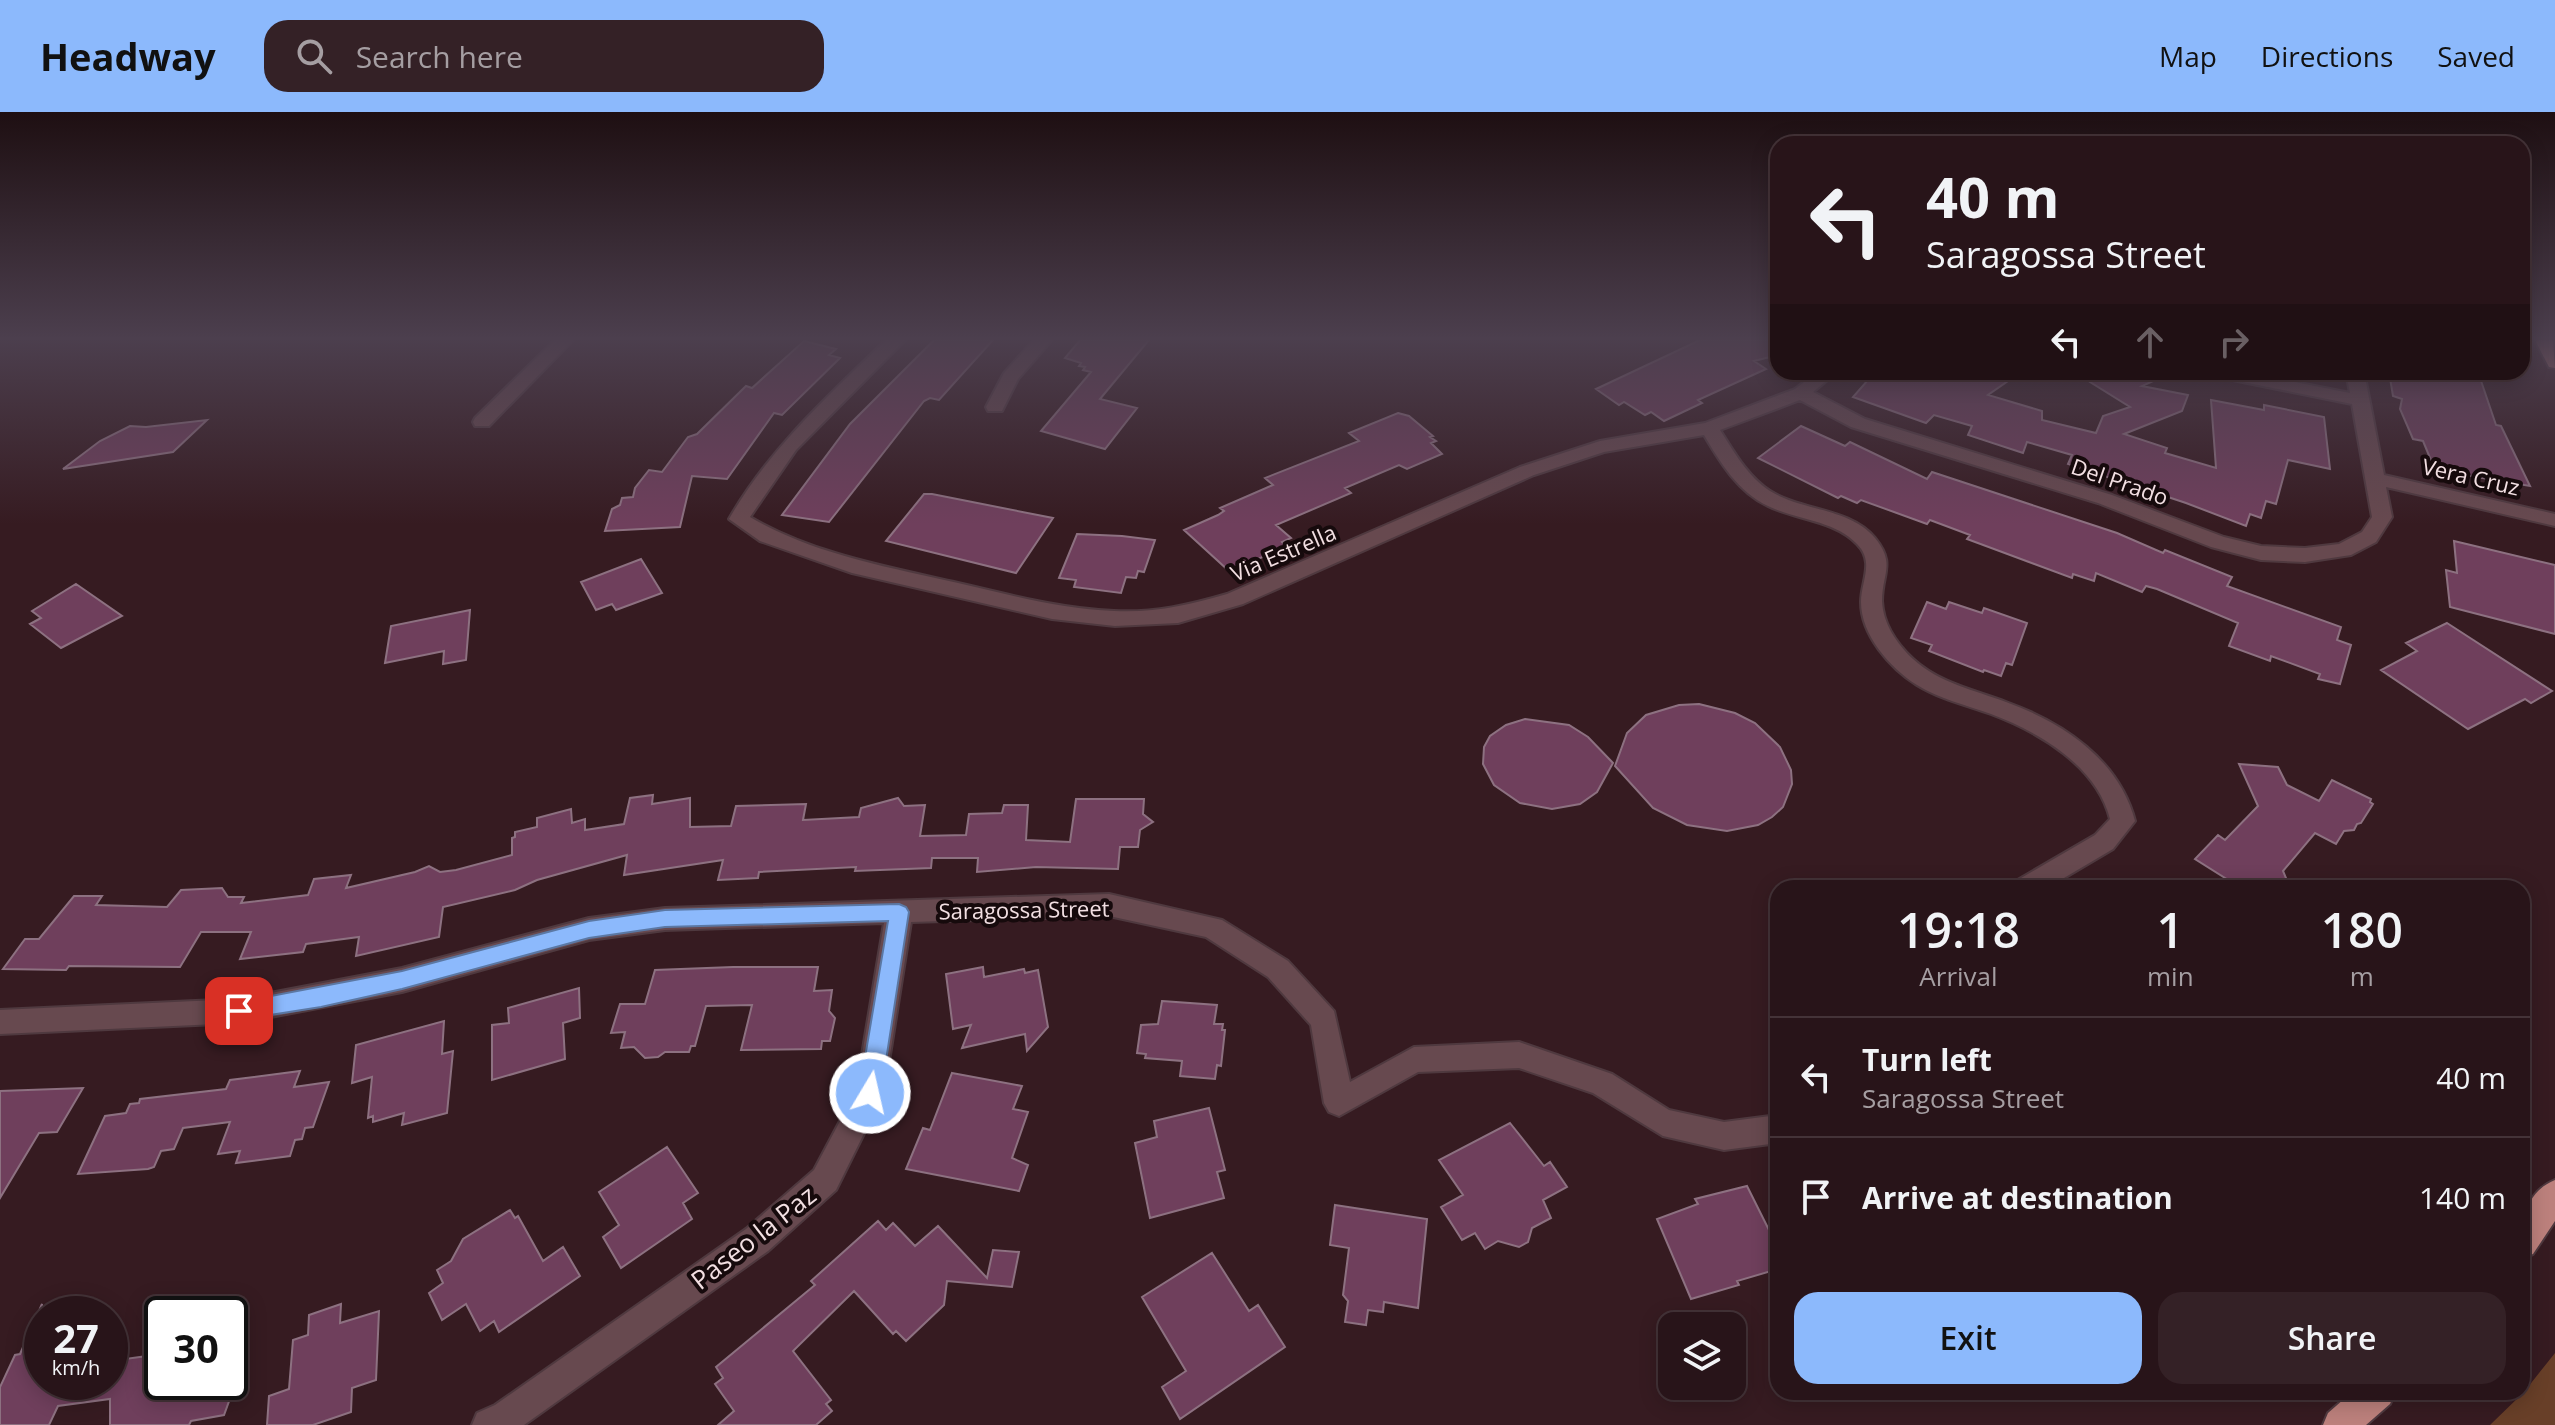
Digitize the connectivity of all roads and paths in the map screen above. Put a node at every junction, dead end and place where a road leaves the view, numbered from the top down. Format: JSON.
{"nodes":[{"id":1,"x":503,"y":401,"type":"edge"},
{"id":2,"x":834,"y":401,"type":"edge"},
{"id":3,"x":998,"y":401,"type":"edge"},
{"id":4,"x":1779,"y":401,"type":"edge"},
{"id":5,"x":1817,"y":401,"type":"edge"},
{"id":6,"x":2362,"y":401,"type":"edge"},
{"id":7,"x":995,"y":407,"type":"dead end"},
{"id":8,"x":482,"y":422,"type":"dead end"},
{"id":9,"x":1709,"y":428,"type":"junction"},
{"id":10,"x":2377,"y":479,"type":"junction"},
{"id":11,"x":2555,"y":520,"type":"edge"},
{"id":12,"x":2039,"y":880,"type":"edge"},
{"id":13,"x":899,"y":912,"type":"junction"},
{"id":14,"x":0,"y":1022,"type":"edge"},
{"id":15,"x":1770,"y":1130,"type":"edge"},
{"id":16,"x":2555,"y":1195,"type":"edge"},
{"id":17,"x":2530,"y":1231,"type":"edge"},
{"id":18,"x":2369,"y":1400,"type":"edge"},
{"id":19,"x":489,"y":1425,"type":"edge"},
{"id":20,"x":2340,"y":1425,"type":"edge"}],
"edges":[{"from":1,"to":8,"type":"street"},
{"from":2,"to":9,"type":"street","name":"Via Estrella"},
{"from":3,"to":7,"type":"street"},
{"from":4,"to":9,"type":"street","name":"Via Estrella"},
{"from":5,"to":10,"type":"street","name":"Del Prado"},
{"from":6,"to":10,"type":"street","name":"Del Prado"},
{"from":9,"to":12,"type":"street"},
{"from":10,"to":11,"type":"street","name":"Vera Cruz"},
{"from":13,"to":14,"type":"street","name":"Saragossa Street"},
{"from":13,"to":15,"type":"street","name":"Saragossa Street"},
{"from":13,"to":19,"type":"street","name":"Paseo la Paz"},
{"from":16,"to":17,"type":"main road"},
{"from":18,"to":20,"type":"main road"}]}
